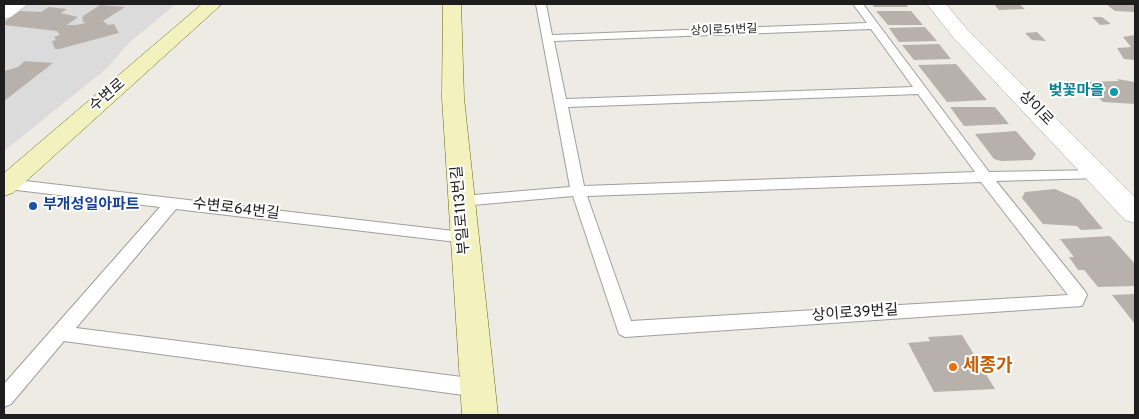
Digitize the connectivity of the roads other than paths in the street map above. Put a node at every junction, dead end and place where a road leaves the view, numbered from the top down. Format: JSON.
{"nodes":[{"id":1,"x":19,"y":4,"type":"edge"},
{"id":2,"x":212,"y":4,"type":"edge"},
{"id":3,"x":449,"y":4,"type":"edge"},
{"id":4,"x":541,"y":4,"type":"edge"},
{"id":5,"x":858,"y":4,"type":"edge"},
{"id":6,"x":936,"y":4,"type":"edge"},
{"id":7,"x":4,"y":13,"type":"edge"},
{"id":8,"x":874,"y":26,"type":"junction"},
{"id":9,"x":548,"y":38,"type":"junction"},
{"id":10,"x":922,"y":90,"type":"junction"},
{"id":11,"x":561,"y":103,"type":"junction"},
{"id":12,"x":1098,"y":173,"type":"junction"},
{"id":13,"x":986,"y":178,"type":"junction"},
{"id":14,"x":6,"y":185,"type":"edge"},
{"id":15,"x":578,"y":191,"type":"junction"},
{"id":16,"x":462,"y":201,"type":"junction"},
{"id":17,"x":172,"y":202,"type":"junction"},
{"id":18,"x":1135,"y":213,"type":"edge"},
{"id":19,"x":465,"y":236,"type":"junction"},
{"id":20,"x":59,"y":334,"type":"junction"},
{"id":21,"x":4,"y":398,"type":"edge"},
{"id":22,"x":479,"y":402,"type":"edge"}],
"edges":[{"from":1,"to":7,"type":"street"},
{"from":2,"to":14,"type":"street","name":"수변로"},
{"from":3,"to":16,"type":"street","name":"부일로113번길"},
{"from":4,"to":9,"type":"lane","name":"상이로39번길"},
{"from":5,"to":8,"type":"lane"},
{"from":6,"to":12,"type":"street","name":"상이로"},
{"from":8,"to":9,"type":"lane","name":"상이로51번길"},
{"from":8,"to":10,"type":"lane","name":"상이로39번길"},
{"from":9,"to":11,"type":"lane","name":"상이로39번길"},
{"from":10,"to":11,"type":"lane"},
{"from":10,"to":13,"type":"lane","name":"상이로39번길"},
{"from":11,"to":15,"type":"lane","name":"상이로39번길"},
{"from":12,"to":13,"type":"lane"},
{"from":12,"to":18,"type":"street","name":"상이로"},
{"from":13,"to":15,"type":"lane"},
{"from":13,"to":15,"type":"lane","name":"상이로39번길"},
{"from":14,"to":17,"type":"lane","name":"수변로64번길"},
{"from":15,"to":16,"type":"lane"},
{"from":16,"to":19,"type":"street","name":"부일로113번길"},
{"from":17,"to":19,"type":"lane","name":"수변로64번길"},
{"from":17,"to":20,"type":"lane"},
{"from":19,"to":22,"type":"street","name":"부일로113번길"},
{"from":20,"to":21,"type":"lane"},
{"from":20,"to":22,"type":"lane"}]}
